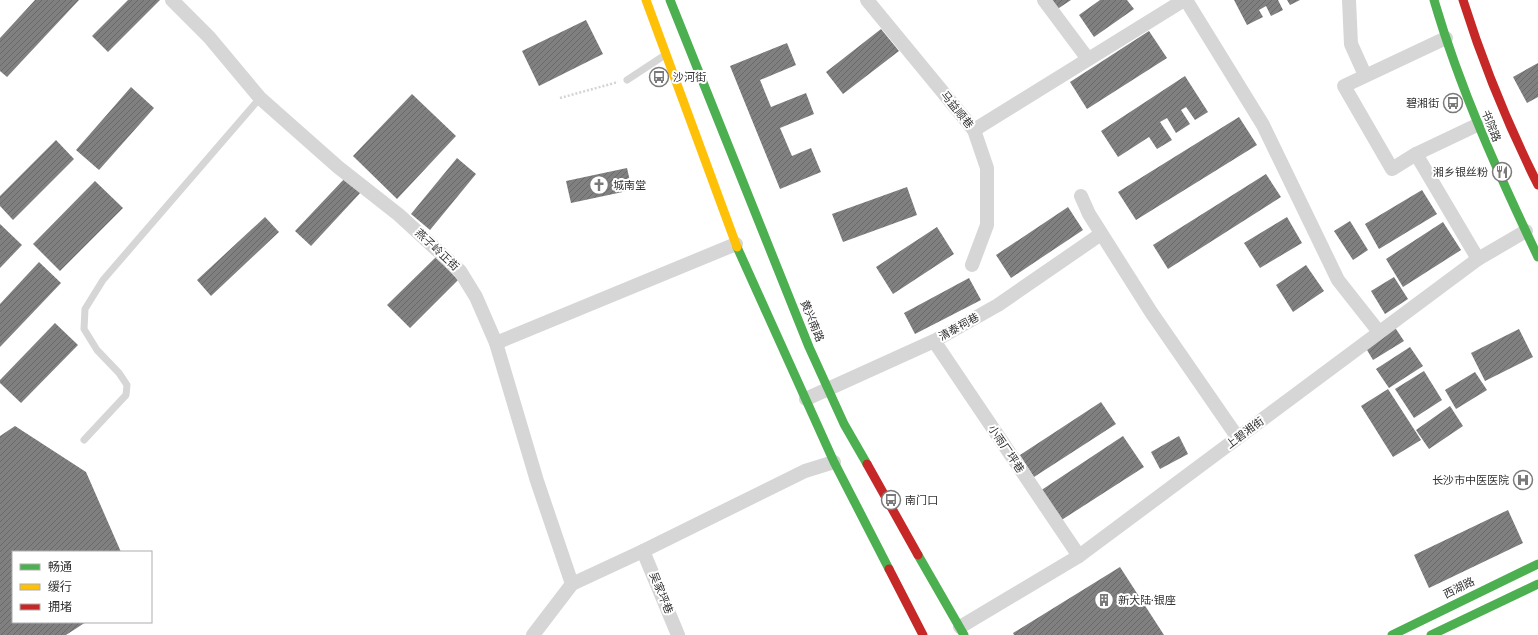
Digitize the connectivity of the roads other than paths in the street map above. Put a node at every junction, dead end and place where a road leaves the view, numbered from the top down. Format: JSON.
{"nodes":[{"id":1,"x":172,"y":0,"type":"edge"},
{"id":2,"x":646,"y":0,"type":"edge"},
{"id":3,"x":670,"y":0,"type":"edge"},
{"id":4,"x":867,"y":0,"type":"edge"},
{"id":5,"x":1044,"y":0,"type":"edge"},
{"id":6,"x":1185,"y":0,"type":"edge"},
{"id":7,"x":1349,"y":0,"type":"edge"},
{"id":8,"x":1434,"y":0,"type":"edge"},
{"id":9,"x":1463,"y":0,"type":"edge"},
{"id":10,"x":1446,"y":38,"type":"junction"},
{"id":11,"x":666,"y":55,"type":"junction"},
{"id":12,"x":1088,"y":59,"type":"junction"},
{"id":13,"x":1365,"y":75,"type":"junction"},
{"id":14,"x":626,"y":80,"type":"road end"},
{"id":15,"x":260,"y":98,"type":"junction"},
{"id":16,"x":1477,"y":125,"type":"junction"},
{"id":17,"x":974,"y":130,"type":"junction"},
{"id":18,"x":1416,"y":154,"type":"junction"},
{"id":19,"x":1538,"y":185,"type":"edge"},
{"id":20,"x":1081,"y":196,"type":"dead end"},
{"id":21,"x":1526,"y":231,"type":"junction"},
{"id":22,"x":1101,"y":234,"type":"junction"},
{"id":23,"x":736,"y":244,"type":"junction"},
{"id":24,"x":1538,"y":257,"type":"edge"},
{"id":25,"x":1478,"y":259,"type":"junction"},
{"id":26,"x":972,"y":265,"type":"dead end"},
{"id":27,"x":1378,"y":332,"type":"junction"},
{"id":28,"x":934,"y":341,"type":"junction"},
{"id":29,"x":496,"y":343,"type":"junction"},
{"id":30,"x":828,"y":389,"type":"junction"},
{"id":31,"x":806,"y":399,"type":"junction"},
{"id":32,"x":1238,"y":438,"type":"junction"},
{"id":33,"x":84,"y":440,"type":"dead end"},
{"id":34,"x":834,"y":462,"type":"junction"},
{"id":35,"x":643,"y":551,"type":"junction"},
{"id":36,"x":1079,"y":556,"type":"junction"},
{"id":37,"x":1538,"y":564,"type":"edge"},
{"id":38,"x":572,"y":584,"type":"junction"},
{"id":39,"x":1538,"y":584,"type":"edge"},
{"id":40,"x":962,"y":631,"type":"edge"},
{"id":41,"x":534,"y":635,"type":"edge"},
{"id":42,"x":678,"y":635,"type":"edge"},
{"id":43,"x":923,"y":635,"type":"edge"},
{"id":44,"x":1392,"y":635,"type":"edge"},
{"id":45,"x":1431,"y":635,"type":"edge"}],
"edges":[{"from":1,"to":15,"type":"street","name":"燕子岭正街"},
{"from":2,"to":11,"type":"main road"},
{"from":3,"to":30,"type":"main road","name":"黄兴南路"},
{"from":4,"to":17,"type":"street","name":"马益顺巷"},
{"from":5,"to":12,"type":"street"},
{"from":6,"to":12,"type":"street"},
{"from":6,"to":27,"type":"street"},
{"from":7,"to":13,"type":"street"},
{"from":8,"to":10,"type":"main road","name":"书院路"},
{"from":9,"to":19,"type":"main road","name":"书院路"},
{"from":10,"to":13,"type":"street"},
{"from":10,"to":16,"type":"main road","name":"书院路"},
{"from":11,"to":14,"type":"lane"},
{"from":11,"to":23,"type":"main road"},
{"from":12,"to":17,"type":"street"},
{"from":13,"to":18,"type":"street"},
{"from":15,"to":29,"type":"street","name":"燕子岭正街"},
{"from":15,"to":33,"type":"lane"},
{"from":16,"to":18,"type":"street"},
{"from":16,"to":21,"type":"main road","name":"书院路"},
{"from":17,"to":26,"type":"street","name":"马益顺巷"},
{"from":18,"to":25,"type":"street"},
{"from":20,"to":22,"type":"street"},
{"from":21,"to":24,"type":"main road","name":"书院路"},
{"from":21,"to":25,"type":"street","name":"上碧湘街"},
{"from":22,"to":28,"type":"street","name":"清泰祠巷"},
{"from":22,"to":32,"type":"street"},
{"from":23,"to":29,"type":"street"},
{"from":23,"to":31,"type":"main road"},
{"from":25,"to":27,"type":"street","name":"上碧湘街"},
{"from":27,"to":32,"type":"street","name":"上碧湘街"},
{"from":28,"to":30,"type":"street","name":"清泰祠巷"},
{"from":28,"to":36,"type":"street","name":"小雨厂坪巷"},
{"from":29,"to":38,"type":"street","name":"燕子岭正街"},
{"from":30,"to":31,"type":"street","name":"清泰祠巷"},
{"from":30,"to":40,"type":"main road","name":"黄兴南路"},
{"from":31,"to":34,"type":"main road"},
{"from":32,"to":36,"type":"street","name":"上碧湘街"},
{"from":34,"to":35,"type":"street"},
{"from":34,"to":43,"type":"main road"},
{"from":35,"to":38,"type":"street"},
{"from":35,"to":42,"type":"street","name":"吴家坪巷"},
{"from":36,"to":40,"type":"street","name":"上碧湘街"},
{"from":37,"to":44,"type":"main road","name":"西湖路"},
{"from":38,"to":41,"type":"street"},
{"from":39,"to":45,"type":"main road"}]}
